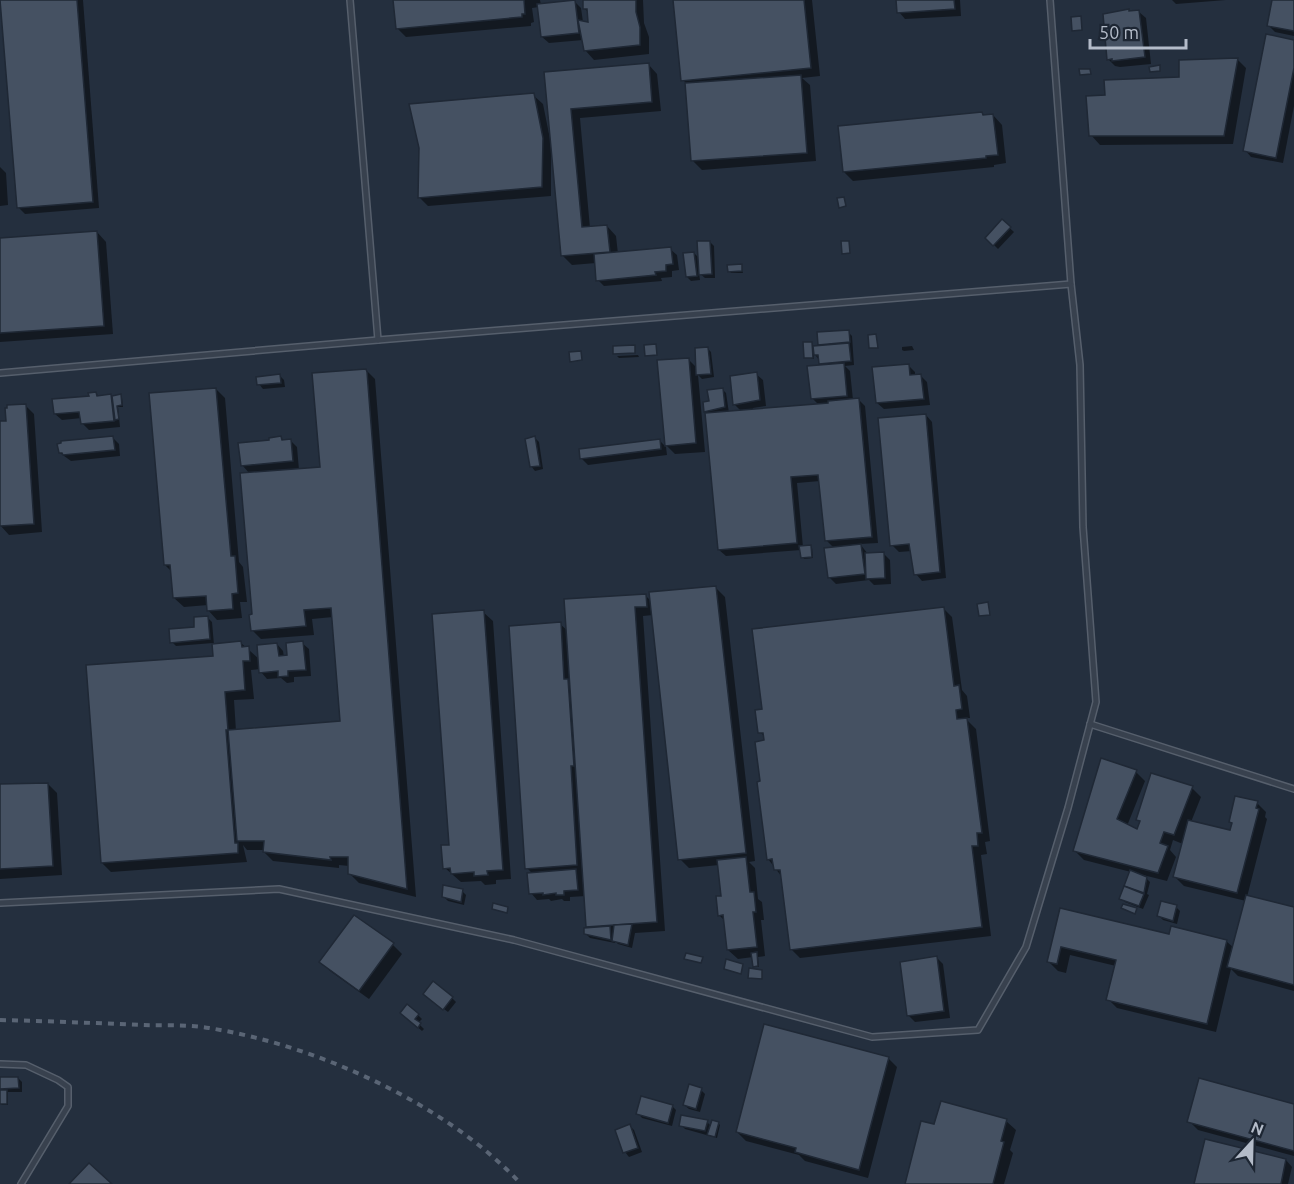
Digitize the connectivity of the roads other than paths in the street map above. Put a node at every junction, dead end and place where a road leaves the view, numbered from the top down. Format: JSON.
{"nodes":[{"id":1,"x":350,"y":0,"type":"edge"},
{"id":2,"x":1050,"y":0,"type":"edge"},
{"id":3,"x":1071,"y":284,"type":"junction"},
{"id":4,"x":378,"y":340,"type":"junction"},
{"id":5,"x":0,"y":373,"type":"edge"},
{"id":6,"x":1090,"y":724,"type":"junction"},
{"id":7,"x":1294,"y":789,"type":"edge"},
{"id":8,"x":0,"y":903,"type":"edge"},
{"id":9,"x":0,"y":1064,"type":"edge"},
{"id":10,"x":21,"y":1184,"type":"edge"}],
"edges":[{"from":1,"to":4,"type":"lane"},
{"from":2,"to":3,"type":"lane"},
{"from":3,"to":4,"type":"lane"},
{"from":3,"to":6,"type":"lane"},
{"from":4,"to":5,"type":"lane"},
{"from":6,"to":7,"type":"lane"},
{"from":6,"to":8,"type":"lane"},
{"from":9,"to":10,"type":"lane"}]}
